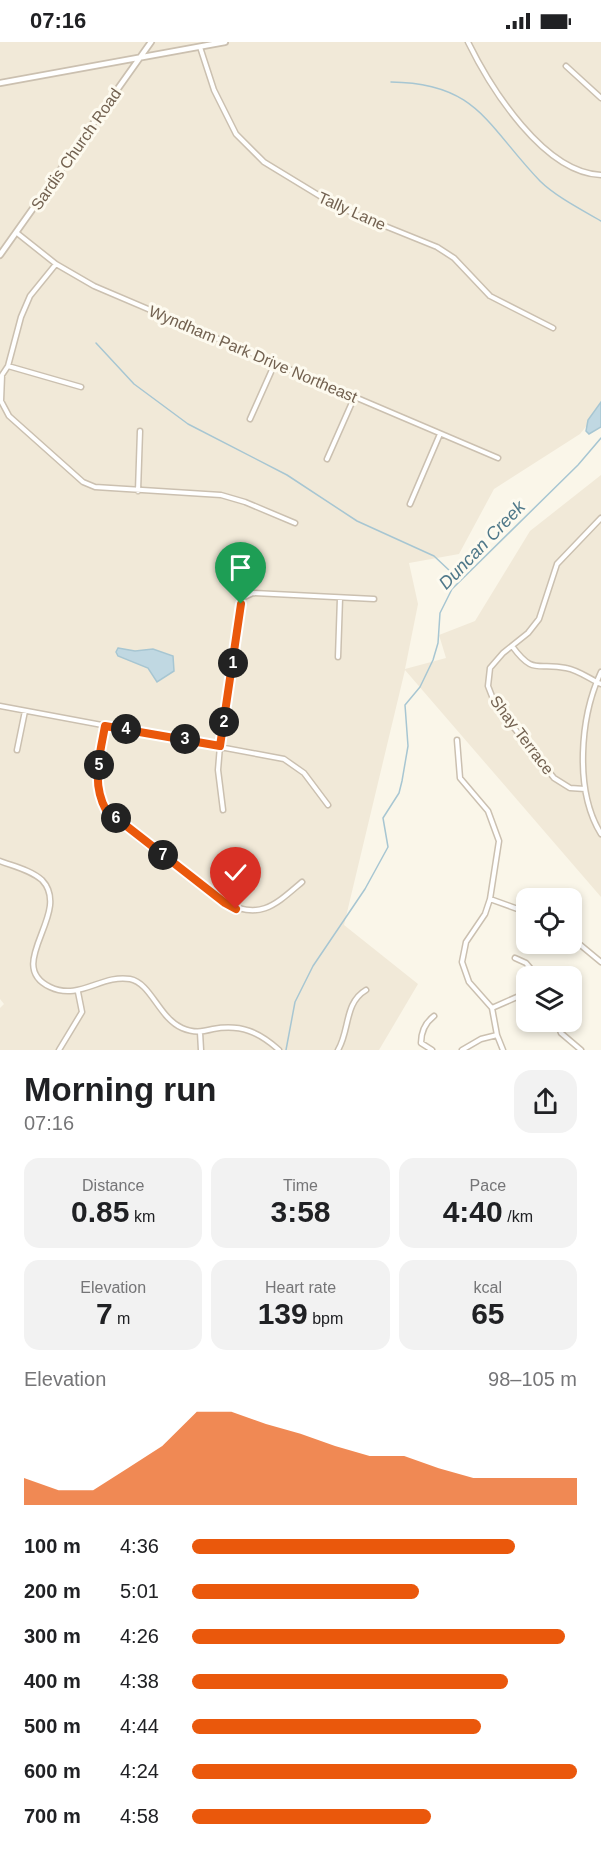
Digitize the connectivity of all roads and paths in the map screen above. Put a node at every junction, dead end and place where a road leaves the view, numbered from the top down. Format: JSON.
{"nodes":[{"id":1,"x":151,"y":42,"type":"edge"},
{"id":2,"x":225,"y":42,"type":"edge"},
{"id":3,"x":468,"y":42,"type":"edge"},
{"id":4,"x":200,"y":46,"type":"junction"},
{"id":5,"x":140,"y":57,"type":"junction"},
{"id":6,"x":566,"y":66,"type":"dead end"},
{"id":7,"x":0,"y":83,"type":"edge"},
{"id":8,"x":601,"y":98,"type":"edge"},
{"id":9,"x":601,"y":175,"type":"edge"},
{"id":10,"x":17,"y":233,"type":"junction"},
{"id":11,"x":0,"y":255,"type":"edge"},
{"id":12,"x":56,"y":264,"type":"junction"},
{"id":13,"x":553,"y":328,"type":"dead end"},
{"id":14,"x":275,"y":363,"type":"junction"},
{"id":15,"x":9,"y":366,"type":"junction"},
{"id":16,"x":81,"y":387,"type":"dead end"},
{"id":17,"x":354,"y":398,"type":"junction"},
{"id":18,"x":250,"y":419,"type":"dead end"},
{"id":19,"x":140,"y":431,"type":"dead end"},
{"id":20,"x":441,"y":434,"type":"junction"},
{"id":21,"x":498,"y":458,"type":"dead end"},
{"id":22,"x":327,"y":459,"type":"dead end"},
{"id":23,"x":138,"y":491,"type":"junction"},
{"id":24,"x":410,"y":504,"type":"dead end"},
{"id":25,"x":601,"y":519,"type":"edge"},
{"id":26,"x":295,"y":523,"type":"dead end"},
{"id":27,"x":340,"y":598,"type":"junction"},
{"id":28,"x":374,"y":599,"type":"dead end"},
{"id":29,"x":512,"y":646,"type":"junction"},
{"id":30,"x":338,"y":657,"type":"dead end"},
{"id":31,"x":601,"y":672,"type":"edge"},
{"id":32,"x":599,"y":683,"type":"edge"},
{"id":33,"x":0,"y":706,"type":"edge"},
{"id":34,"x":25,"y":711,"type":"junction"},
{"id":35,"x":105,"y":726,"type":"junction"},
{"id":36,"x":457,"y":740,"type":"dead end"},
{"id":37,"x":220,"y":746,"type":"junction"},
{"id":38,"x":17,"y":750,"type":"dead end"},
{"id":39,"x":585,"y":789,"type":"junction"},
{"id":40,"x":328,"y":805,"type":"dead end"},
{"id":41,"x":223,"y":810,"type":"dead end"},
{"id":42,"x":601,"y":834,"type":"edge"},
{"id":43,"x":0,"y":861,"type":"edge"},
{"id":44,"x":302,"y":882,"type":"dead end"},
{"id":45,"x":490,"y":900,"type":"junction"},
{"id":46,"x":516,"y":909,"type":"edge"},
{"id":47,"x":582,"y":946,"type":"edge"},
{"id":48,"x":515,"y":958,"type":"dead end"},
{"id":49,"x":601,"y":962,"type":"edge"},
{"id":50,"x":529,"y":966,"type":"edge"},
{"id":51,"x":366,"y":990,"type":"dead end"},
{"id":52,"x":78,"y":992,"type":"junction"},
{"id":53,"x":516,"y":997,"type":"edge"},
{"id":54,"x":492,"y":1008,"type":"junction"},
{"id":55,"x":434,"y":1016,"type":"dead end"},
{"id":56,"x":200,"y":1032,"type":"junction"},
{"id":57,"x":561,"y":1032,"type":"edge"},
{"id":58,"x":497,"y":1035,"type":"junction"},
{"id":59,"x":278,"y":1048,"type":"edge"},
{"id":60,"x":59,"y":1050,"type":"edge"},
{"id":61,"x":201,"y":1050,"type":"edge"},
{"id":62,"x":338,"y":1050,"type":"edge"},
{"id":63,"x":432,"y":1050,"type":"edge"},
{"id":64,"x":462,"y":1050,"type":"edge"},
{"id":65,"x":503,"y":1050,"type":"edge"},
{"id":66,"x":581,"y":1050,"type":"edge"}],
"edges":[{"from":1,"to":5,"type":"street","name":"Sardis Church Road"},
{"from":2,"to":4,"type":"street"},
{"from":3,"to":9,"type":"street"},
{"from":4,"to":5,"type":"street"},
{"from":4,"to":13,"type":"street","name":"Tally Lane"},
{"from":5,"to":7,"type":"street"},
{"from":5,"to":10,"type":"street","name":"Sardis Church Road"},
{"from":6,"to":8,"type":"street"},
{"from":10,"to":11,"type":"street","name":"Sardis Church Road"},
{"from":10,"to":12,"type":"street","name":"Wyndham Park Drive Northeast"},
{"from":12,"to":14,"type":"street","name":"Wyndham Park Drive Northeast"},
{"from":12,"to":15,"type":"street"},
{"from":14,"to":17,"type":"street","name":"Wyndham Park Drive Northeast"},
{"from":14,"to":18,"type":"street"},
{"from":15,"to":16,"type":"street"},
{"from":15,"to":23,"type":"street"},
{"from":17,"to":20,"type":"street","name":"Wyndham Park Drive Northeast"},
{"from":17,"to":22,"type":"street"},
{"from":19,"to":23,"type":"street"},
{"from":20,"to":21,"type":"street","name":"Wyndham Park Drive Northeast"},
{"from":20,"to":24,"type":"street"},
{"from":23,"to":26,"type":"street"},
{"from":25,"to":29,"type":"street","name":"Shay Terrace"},
{"from":27,"to":28,"type":"street"},
{"from":27,"to":30,"type":"street"},
{"from":27,"to":37,"type":"street"},
{"from":29,"to":32,"type":"street"},
{"from":29,"to":39,"type":"street","name":"Shay Terrace"},
{"from":31,"to":32,"type":"street"},
{"from":32,"to":39,"type":"street"},
{"from":33,"to":34,"type":"street"},
{"from":34,"to":35,"type":"street"},
{"from":34,"to":38,"type":"street"},
{"from":35,"to":37,"type":"street"},
{"from":35,"to":44,"type":"street"},
{"from":36,"to":45,"type":"street"},
{"from":37,"to":40,"type":"street"},
{"from":37,"to":41,"type":"street"},
{"from":39,"to":42,"type":"street"},
{"from":43,"to":52,"type":"street"},
{"from":45,"to":46,"type":"street"},
{"from":45,"to":54,"type":"street"},
{"from":47,"to":49,"type":"street"},
{"from":48,"to":50,"type":"street"},
{"from":51,"to":62,"type":"street"},
{"from":52,"to":56,"type":"street"},
{"from":52,"to":60,"type":"street"},
{"from":53,"to":54,"type":"street"},
{"from":54,"to":58,"type":"street"},
{"from":55,"to":63,"type":"street"},
{"from":56,"to":59,"type":"street"},
{"from":56,"to":61,"type":"street"},
{"from":57,"to":66,"type":"street"},
{"from":58,"to":64,"type":"street"},
{"from":58,"to":65,"type":"street"}]}
